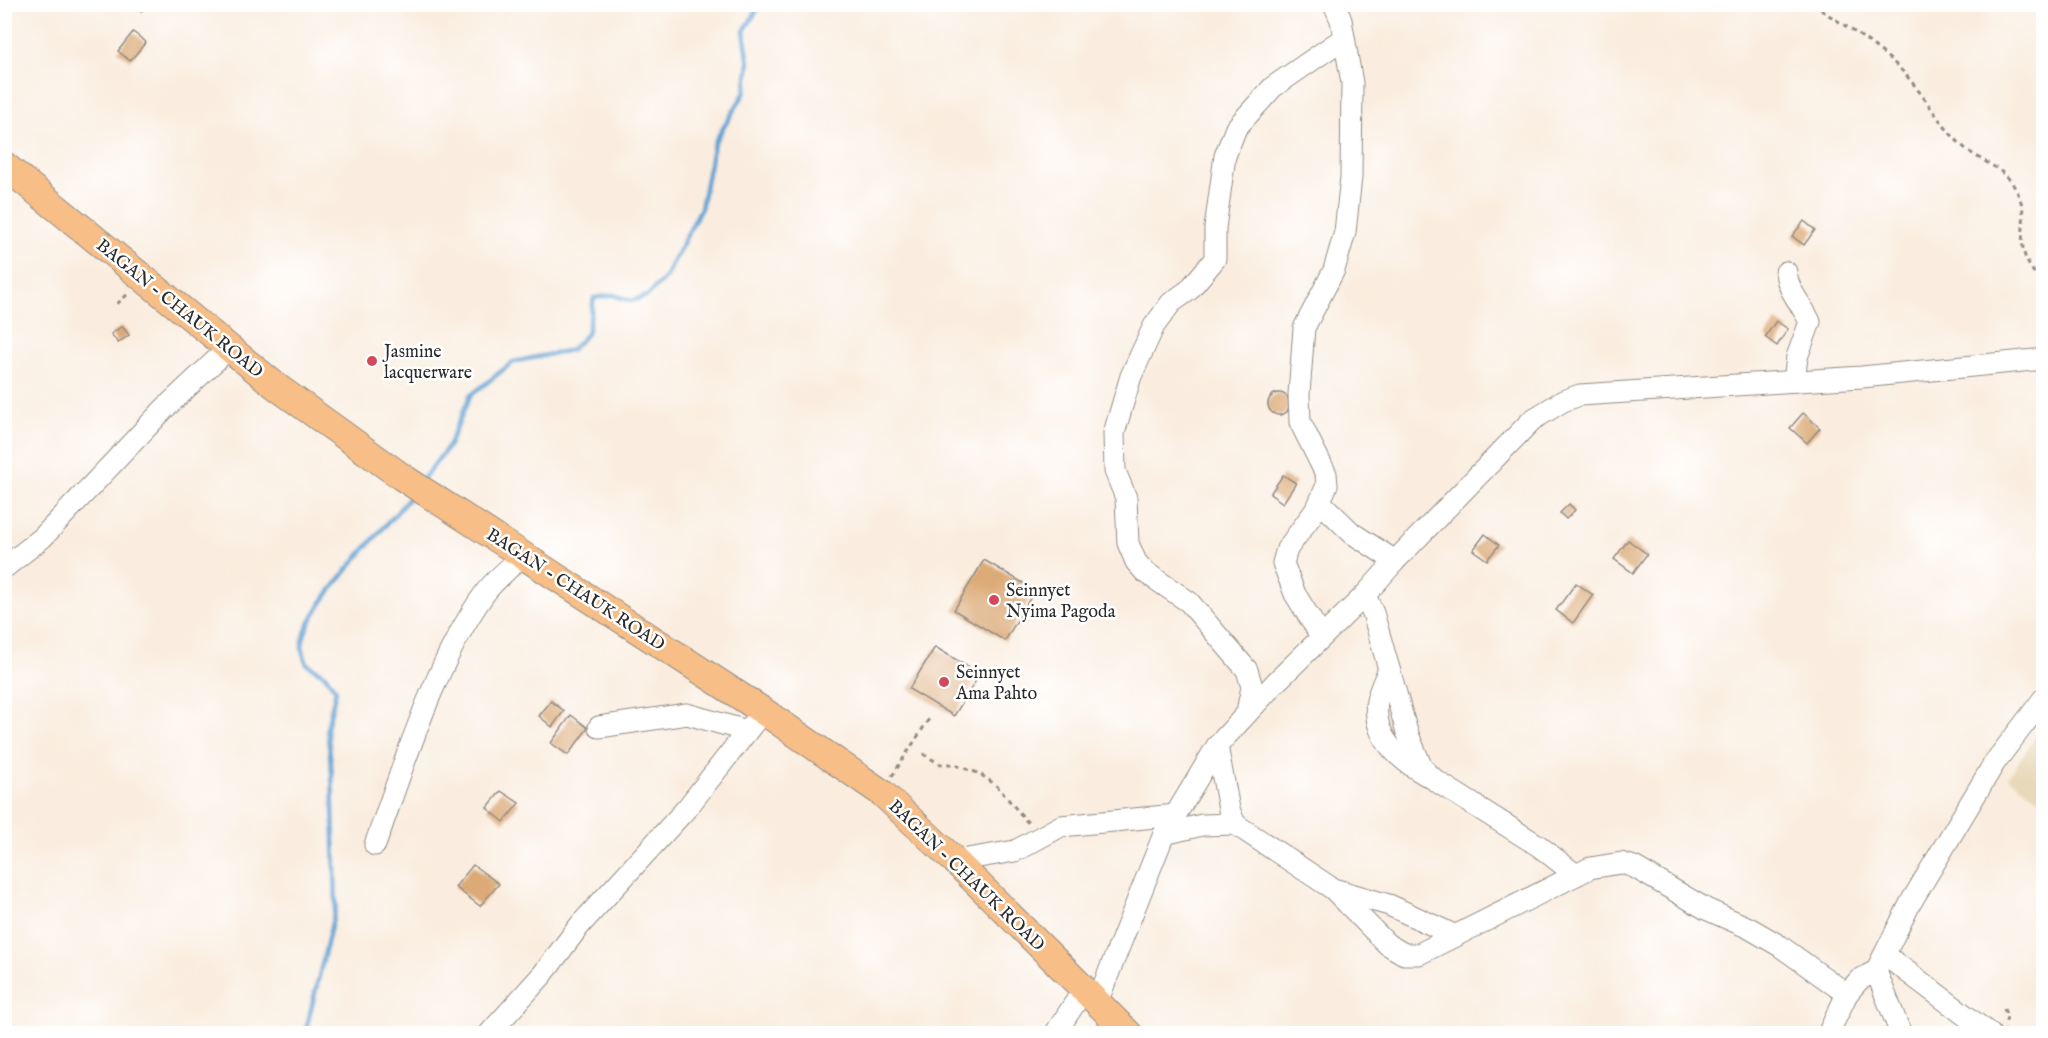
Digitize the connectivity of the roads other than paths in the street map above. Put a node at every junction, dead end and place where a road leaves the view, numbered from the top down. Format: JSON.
{"nodes":[{"id":1,"x":1334,"y":4,"type":"edge"},
{"id":2,"x":1344,"y":38,"type":"junction"},
{"id":3,"x":4,"y":165,"type":"edge"},
{"id":4,"x":1786,"y":272,"type":"dead end"},
{"id":5,"x":230,"y":348,"type":"junction"},
{"id":6,"x":2043,"y":359,"type":"edge"},
{"id":7,"x":1794,"y":381,"type":"junction"},
{"id":8,"x":1320,"y":502,"type":"junction"},
{"id":9,"x":523,"y":554,"type":"junction"},
{"id":10,"x":1395,"y":561,"type":"junction"},
{"id":11,"x":4,"y":568,"type":"edge"},
{"id":12,"x":1365,"y":595,"type":"junction"},
{"id":13,"x":1321,"y":636,"type":"junction"},
{"id":14,"x":2043,"y":698,"type":"edge"},
{"id":15,"x":1247,"y":712,"type":"junction"},
{"id":16,"x":755,"y":721,"type":"junction"},
{"id":17,"x":599,"y":727,"type":"dead end"},
{"id":18,"x":1217,"y":746,"type":"junction"},
{"id":19,"x":1176,"y":815,"type":"junction"},
{"id":20,"x":1235,"y":824,"type":"junction"},
{"id":21,"x":1164,"y":834,"type":"junction"},
{"id":22,"x":375,"y":844,"type":"dead end"},
{"id":23,"x":955,"y":861,"type":"junction"},
{"id":24,"x":1576,"y":875,"type":"junction"},
{"id":25,"x":1333,"y":890,"type":"junction"},
{"id":26,"x":1456,"y":936,"type":"junction"},
{"id":27,"x":1881,"y":963,"type":"junction"},
{"id":28,"x":1847,"y":994,"type":"junction"},
{"id":29,"x":1091,"y":995,"type":"junction"},
{"id":30,"x":500,"y":1030,"type":"edge"},
{"id":31,"x":1055,"y":1034,"type":"edge"},
{"id":32,"x":1129,"y":1034,"type":"edge"},
{"id":33,"x":1828,"y":1034,"type":"edge"},
{"id":34,"x":1901,"y":1034,"type":"edge"},
{"id":35,"x":1990,"y":1034,"type":"edge"}],
"edges":[{"from":1,"to":2,"type":"street"},
{"from":2,"to":8,"type":"street"},
{"from":2,"to":15,"type":"street"},
{"from":3,"to":5,"type":"main road","name":"BAGAN - CHAUK ROAD"},
{"from":4,"to":7,"type":"street"},
{"from":5,"to":9,"type":"main road","name":"BAGAN - CHAUK ROAD"},
{"from":5,"to":11,"type":"street"},
{"from":6,"to":7,"type":"street"},
{"from":7,"to":10,"type":"street"},
{"from":8,"to":10,"type":"street"},
{"from":8,"to":13,"type":"street"},
{"from":9,"to":16,"type":"main road","name":"BAGAN - CHAUK ROAD"},
{"from":9,"to":22,"type":"street"},
{"from":10,"to":12,"type":"street"},
{"from":12,"to":13,"type":"street"},
{"from":12,"to":24,"type":"street"},
{"from":13,"to":15,"type":"street"},
{"from":14,"to":27,"type":"street"},
{"from":15,"to":18,"type":"street"},
{"from":16,"to":17,"type":"street"},
{"from":16,"to":23,"type":"main road","name":"BAGAN - CHAUK ROAD"},
{"from":16,"to":30,"type":"street"},
{"from":18,"to":19,"type":"street"},
{"from":18,"to":20,"type":"street"},
{"from":19,"to":21,"type":"street"},
{"from":19,"to":23,"type":"street"},
{"from":20,"to":21,"type":"street"},
{"from":20,"to":25,"type":"street"},
{"from":21,"to":29,"type":"street"},
{"from":23,"to":29,"type":"main road","name":"BAGAN - CHAUK ROAD"},
{"from":24,"to":26,"type":"street"},
{"from":24,"to":28,"type":"street"},
{"from":25,"to":26,"type":"street"},
{"from":25,"to":26,"type":"street"},
{"from":27,"to":28,"type":"street"},
{"from":27,"to":34,"type":"street"},
{"from":27,"to":35,"type":"street"},
{"from":28,"to":33,"type":"street"},
{"from":29,"to":31,"type":"street"},
{"from":29,"to":32,"type":"main road","name":"BAGAN - CHAUK ROAD"}]}
